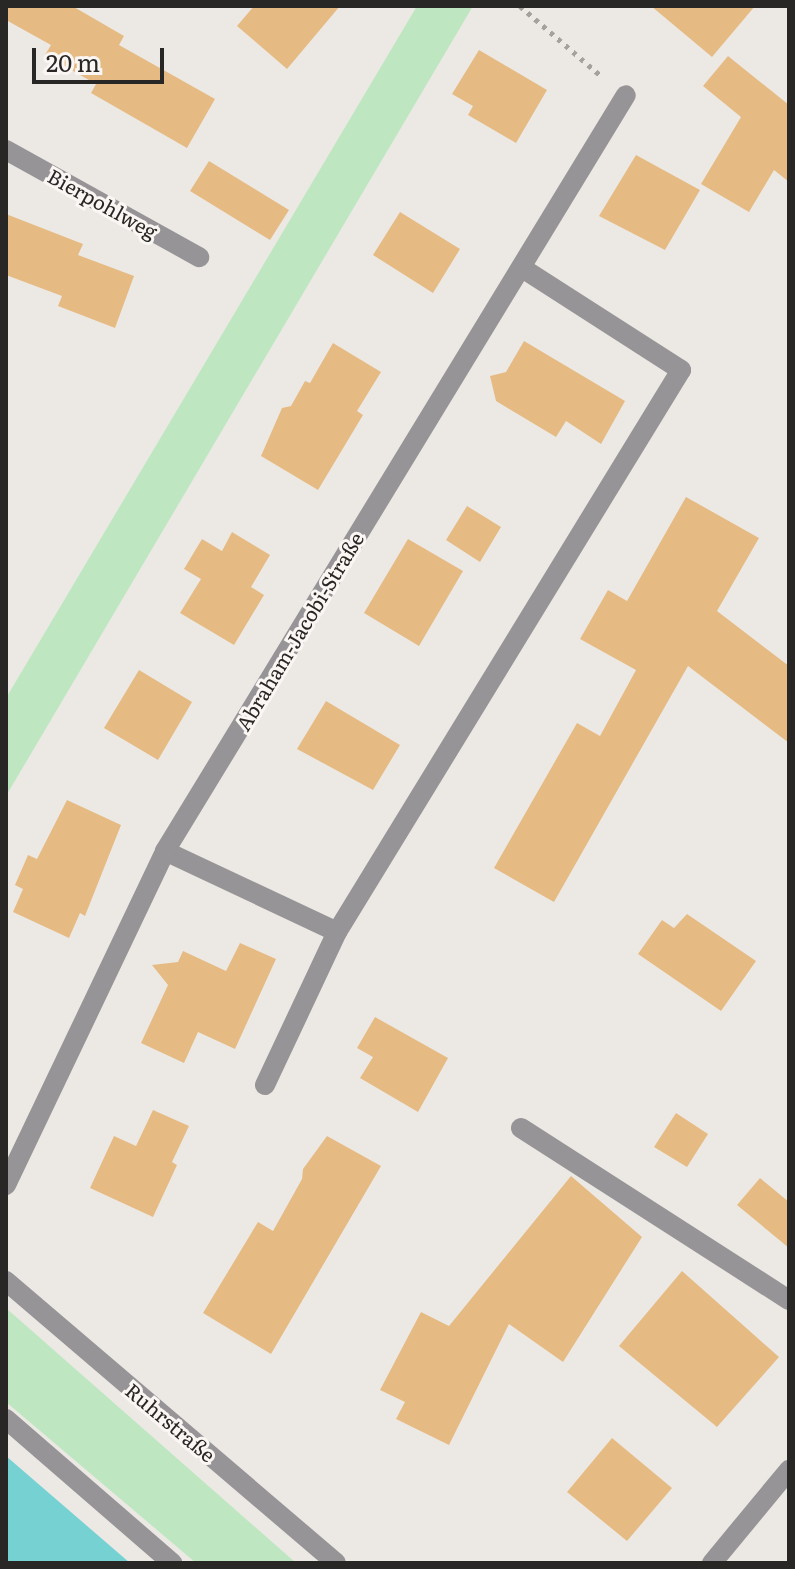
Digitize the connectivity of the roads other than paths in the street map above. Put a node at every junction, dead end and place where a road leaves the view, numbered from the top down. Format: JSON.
{"nodes":[{"id":1,"x":626,"y":95,"type":"road end"},
{"id":2,"x":6,"y":150,"type":"edge"},
{"id":3,"x":199,"y":257,"type":"dead end"},
{"id":4,"x":522,"y":268,"type":"junction"},
{"id":5,"x":165,"y":851,"type":"junction"},
{"id":6,"x":337,"y":932,"type":"junction"},
{"id":7,"x":265,"y":1085,"type":"dead end"},
{"id":8,"x":521,"y":1128,"type":"dead end"},
{"id":9,"x":6,"y":1185,"type":"edge"},
{"id":10,"x":6,"y":1281,"type":"edge"},
{"id":11,"x":789,"y":1300,"type":"edge"},
{"id":12,"x":6,"y":1419,"type":"edge"},
{"id":13,"x":789,"y":1470,"type":"edge"},
{"id":14,"x":172,"y":1563,"type":"edge"},
{"id":15,"x":336,"y":1563,"type":"edge"},
{"id":16,"x":712,"y":1563,"type":"edge"}],
"edges":[{"from":1,"to":4,"type":"street","name":"Abraham-Jacobi-Straße"},
{"from":2,"to":3,"type":"street","name":"Bierpohlweg"},
{"from":4,"to":5,"type":"street","name":"Abraham-Jacobi-Straße"},
{"from":4,"to":6,"type":"street"},
{"from":5,"to":6,"type":"street"},
{"from":5,"to":9,"type":"street","name":"Abraham-Jacobi-Straße"},
{"from":6,"to":7,"type":"street"},
{"from":8,"to":11,"type":"street"},
{"from":10,"to":15,"type":"street","name":"Ruhrstraße"},
{"from":12,"to":14,"type":"street"},
{"from":13,"to":16,"type":"street"}]}
